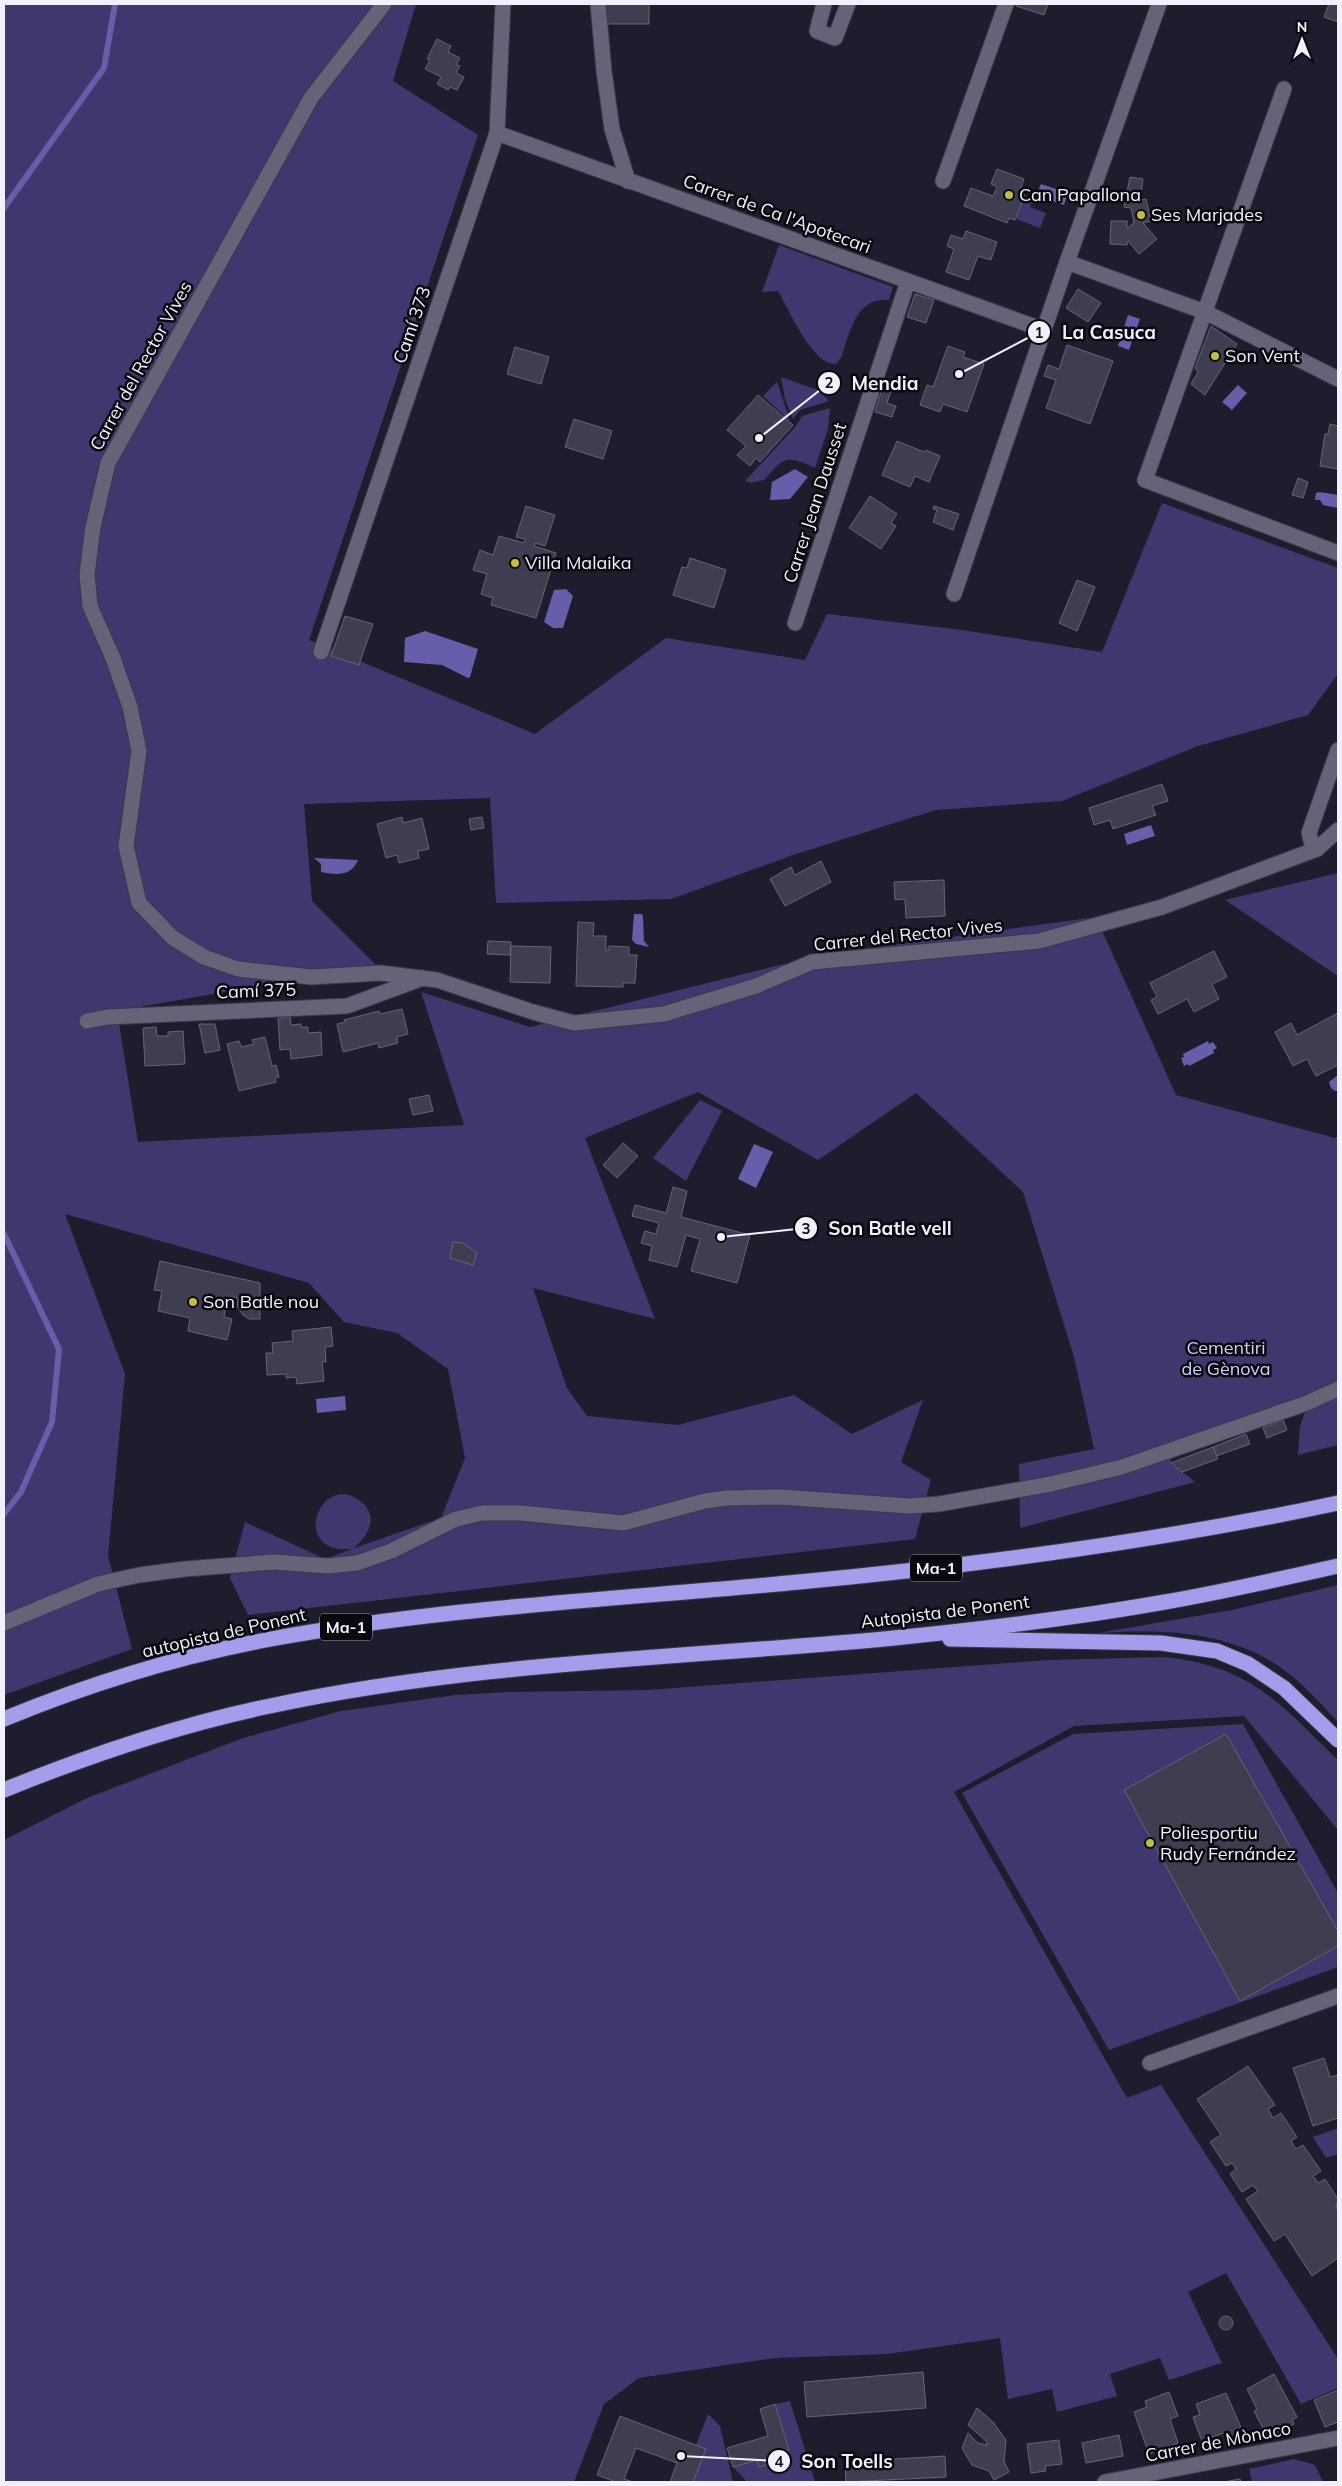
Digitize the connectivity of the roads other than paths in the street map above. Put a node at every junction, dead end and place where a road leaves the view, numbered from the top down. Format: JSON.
{"nodes":[{"id":1,"x":384,"y":4,"type":"edge"},
{"id":2,"x":503,"y":4,"type":"edge"},
{"id":3,"x":598,"y":4,"type":"edge"},
{"id":4,"x":824,"y":4,"type":"edge"},
{"id":5,"x":848,"y":4,"type":"edge"},
{"id":6,"x":1006,"y":4,"type":"edge"},
{"id":7,"x":1159,"y":4,"type":"edge"},
{"id":8,"x":1284,"y":89,"type":"dead end"},
{"id":9,"x":497,"y":133,"type":"junction"},
{"id":10,"x":628,"y":180,"type":"junction"},
{"id":11,"x":943,"y":181,"type":"dead end"},
{"id":12,"x":1067,"y":262,"type":"junction"},
{"id":13,"x":908,"y":281,"type":"junction"},
{"id":14,"x":1205,"y":312,"type":"junction"},
{"id":15,"x":1044,"y":330,"type":"junction"},
{"id":16,"x":1338,"y":377,"type":"edge"},
{"id":17,"x":1338,"y":553,"type":"edge"},
{"id":18,"x":954,"y":594,"type":"dead end"},
{"id":19,"x":796,"y":624,"type":"dead end"},
{"id":20,"x":321,"y":652,"type":"dead end"},
{"id":21,"x":1338,"y":750,"type":"edge"},
{"id":22,"x":1338,"y":830,"type":"edge"},
{"id":23,"x":1317,"y":849,"type":"junction"},
{"id":24,"x":423,"y":978,"type":"junction"},
{"id":25,"x":87,"y":1021,"type":"dead end"},
{"id":26,"x":1338,"y":1389,"type":"edge"},
{"id":27,"x":1338,"y":1503,"type":"edge"},
{"id":28,"x":1338,"y":1566,"type":"edge"},
{"id":29,"x":4,"y":1623,"type":"edge"},
{"id":30,"x":896,"y":1638,"type":"junction"},
{"id":31,"x":4,"y":1719,"type":"edge"},
{"id":32,"x":1338,"y":1740,"type":"edge"},
{"id":33,"x":4,"y":1790,"type":"edge"},
{"id":34,"x":1338,"y":1996,"type":"edge"},
{"id":35,"x":1150,"y":2063,"type":"dead end"},
{"id":36,"x":1338,"y":2438,"type":"edge"},
{"id":37,"x":1105,"y":2482,"type":"edge"}],
"edges":[{"from":1,"to":24,"type":"street","name":"Carrer del Rector Vives"},
{"from":2,"to":9,"type":"street","name":"Camí 373"},
{"from":3,"to":10,"type":"street"},
{"from":4,"to":5,"type":"street"},
{"from":6,"to":11,"type":"street"},
{"from":7,"to":12,"type":"street"},
{"from":8,"to":14,"type":"street"},
{"from":9,"to":10,"type":"street","name":"Carrer de Ca l'Apotecari"},
{"from":9,"to":20,"type":"street","name":"Camí 373"},
{"from":10,"to":13,"type":"street","name":"Carrer de Ca l'Apotecari"},
{"from":12,"to":14,"type":"street"},
{"from":12,"to":15,"type":"street"},
{"from":13,"to":15,"type":"street","name":"Carrer de Ca l'Apotecari"},
{"from":13,"to":19,"type":"street","name":"Carrer Jean Dausset"},
{"from":14,"to":16,"type":"street"},
{"from":14,"to":17,"type":"street"},
{"from":15,"to":18,"type":"street"},
{"from":21,"to":23,"type":"street"},
{"from":22,"to":23,"type":"street","name":"Carrer del Rector Vives"},
{"from":23,"to":24,"type":"street","name":"Carrer del Rector Vives"},
{"from":24,"to":25,"type":"street","name":"Camí 375"},
{"from":26,"to":29,"type":"street"},
{"from":27,"to":31,"type":"highway","name":"autopista de Ponent","number":"Ma-1"},
{"from":28,"to":30,"type":"highway","name":"Autopista de Ponent"},
{"from":30,"to":32,"type":"highway"},
{"from":30,"to":33,"type":"highway","name":"Autopista de Ponent"},
{"from":34,"to":35,"type":"street"},
{"from":36,"to":37,"type":"street","name":"Carrer de Mònaco"}]}
